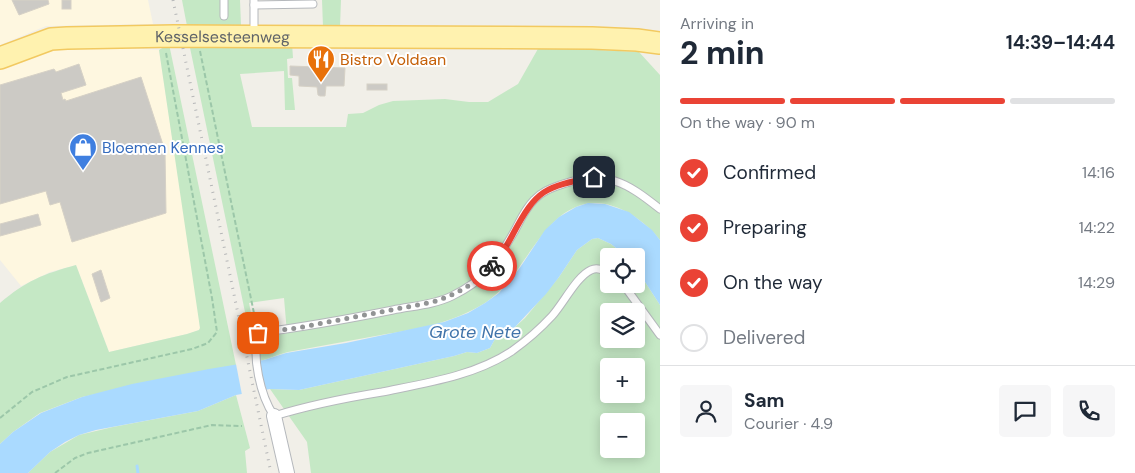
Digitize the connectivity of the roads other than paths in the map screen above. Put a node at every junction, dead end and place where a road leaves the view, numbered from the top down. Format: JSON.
{"nodes":[{"id":1,"x":224,"y":0,"type":"edge"},
{"id":2,"x":254,"y":3,"type":"edge"},
{"id":3,"x":313,"y":4,"type":"dead end"},
{"id":4,"x":224,"y":16,"type":"dead end"},
{"id":5,"x":254,"y":37,"type":"junction"},
{"id":6,"x":660,"y":43,"type":"edge"},
{"id":7,"x":0,"y":58,"type":"edge"},
{"id":8,"x":660,"y":209,"type":"edge"},
{"id":9,"x":600,"y":269,"type":"edge"},
{"id":10,"x":629,"y":293,"type":"edge"},
{"id":11,"x":660,"y":335,"type":"edge"},
{"id":12,"x":274,"y":416,"type":"junction"},
{"id":13,"x":287,"y":473,"type":"edge"}],
"edges":[{"from":1,"to":4,"type":"lane"},
{"from":2,"to":3,"type":"lane"},
{"from":2,"to":5,"type":"lane"},
{"from":5,"to":6,"type":"main road","name":"Kesselsesteenweg"},
{"from":5,"to":7,"type":"main road","name":"Kesselsesteenweg"},
{"from":8,"to":12,"type":"lane"},
{"from":9,"to":12,"type":"lane"},
{"from":10,"to":11,"type":"lane"},
{"from":12,"to":13,"type":"street"}]}
